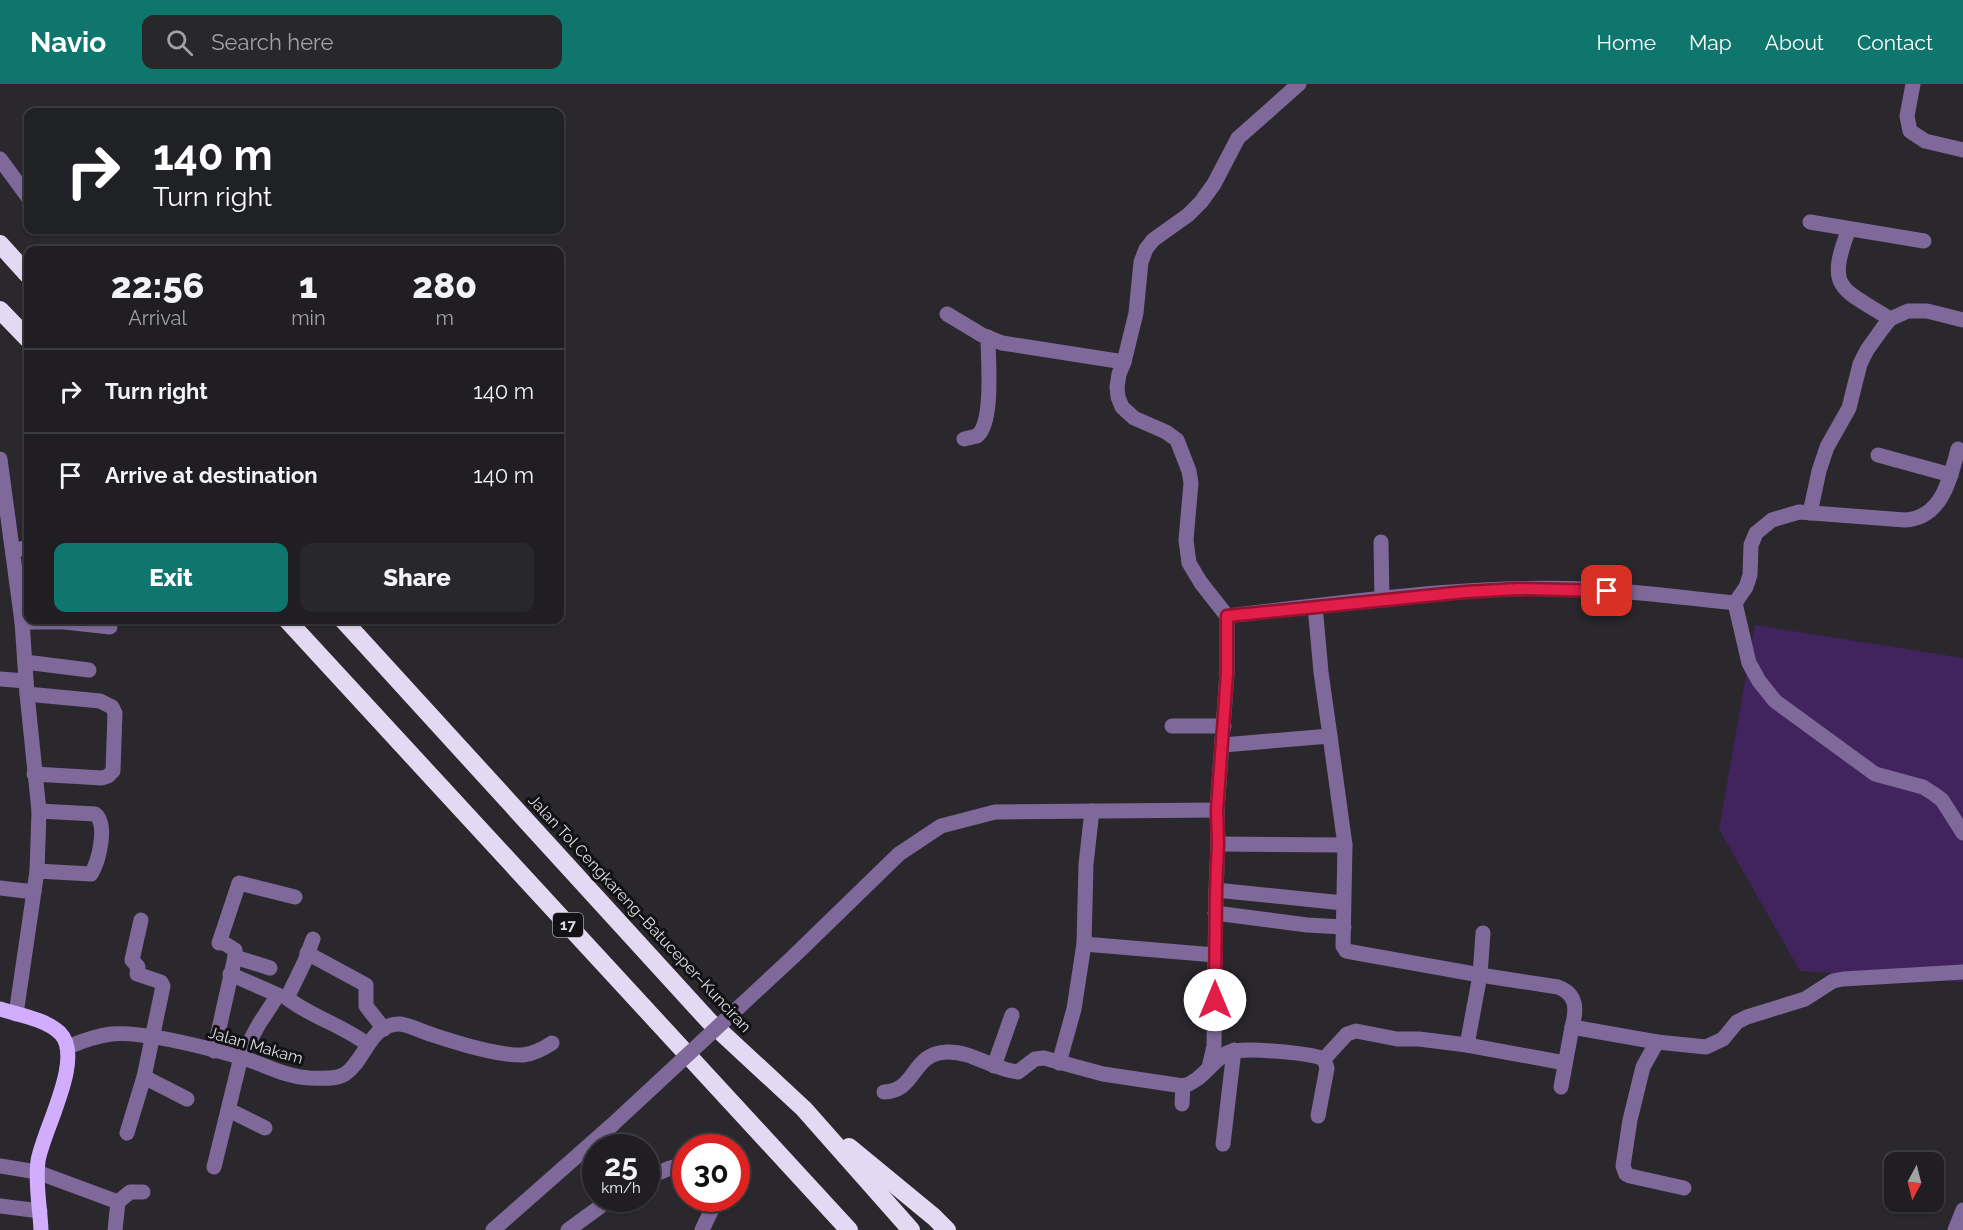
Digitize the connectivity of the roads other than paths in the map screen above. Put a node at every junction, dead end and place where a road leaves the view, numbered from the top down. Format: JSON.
{"nodes":[{"id":1,"x":1299,"y":84,"type":"edge"},
{"id":2,"x":1913,"y":84,"type":"edge"},
{"id":3,"x":1963,"y":150,"type":"edge"},
{"id":4,"x":0,"y":159,"type":"edge"},
{"id":5,"x":24,"y":192,"type":"edge"},
{"id":6,"x":1810,"y":222,"type":"dead end"},
{"id":7,"x":1849,"y":229,"type":"junction"},
{"id":8,"x":1924,"y":241,"type":"dead end"},
{"id":9,"x":0,"y":244,"type":"edge"},
{"id":10,"x":24,"y":271,"type":"edge"},
{"id":11,"x":0,"y":310,"type":"edge"},
{"id":12,"x":947,"y":314,"type":"dead end"},
{"id":13,"x":1890,"y":319,"type":"junction"},
{"id":14,"x":1963,"y":320,"type":"edge"},
{"id":15,"x":24,"y":335,"type":"edge"},
{"id":16,"x":988,"y":337,"type":"junction"},
{"id":17,"x":1124,"y":362,"type":"junction"},
{"id":18,"x":964,"y":439,"type":"dead end"},
{"id":19,"x":1958,"y":449,"type":"dead end"},
{"id":20,"x":1878,"y":455,"type":"dead end"},
{"id":21,"x":0,"y":459,"type":"edge"},
{"id":22,"x":1951,"y":475,"type":"junction"},
{"id":23,"x":1,"y":477,"type":"edge"},
{"id":24,"x":1810,"y":513,"type":"junction"},
{"id":25,"x":1381,"y":542,"type":"dead end"},
{"id":26,"x":24,"y":548,"type":"edge"},
{"id":27,"x":13,"y":551,"type":"junction"},
{"id":28,"x":1382,"y":600,"type":"junction"},
{"id":29,"x":1735,"y":603,"type":"junction"},
{"id":30,"x":1315,"y":606,"type":"junction"},
{"id":31,"x":1227,"y":616,"type":"junction"},
{"id":32,"x":22,"y":622,"type":"joint"},
{"id":33,"x":88,"y":624,"type":"edge"},
{"id":34,"x":291,"y":624,"type":"edge"},
{"id":35,"x":347,"y":624,"type":"edge"},
{"id":36,"x":110,"y":627,"type":"dead end"},
{"id":37,"x":25,"y":662,"type":"junction"},
{"id":38,"x":89,"y":670,"type":"dead end"},
{"id":39,"x":0,"y":679,"type":"edge"},
{"id":40,"x":26,"y":687,"type":"junction"},
{"id":41,"x":1172,"y":726,"type":"dead end"},
{"id":42,"x":1224,"y":726,"type":"junction"},
{"id":43,"x":1330,"y":736,"type":"junction"},
{"id":44,"x":1223,"y":745,"type":"junction"},
{"id":45,"x":34,"y":774,"type":"junction"},
{"id":46,"x":1217,"y":810,"type":"junction"},
{"id":47,"x":39,"y":811,"type":"junction"},
{"id":48,"x":1092,"y":811,"type":"junction"},
{"id":49,"x":1963,"y":833,"type":"edge"},
{"id":50,"x":1218,"y":844,"type":"junction"},
{"id":51,"x":1345,"y":845,"type":"junction"},
{"id":52,"x":37,"y":871,"type":"junction"},
{"id":53,"x":0,"y":888,"type":"edge"},
{"id":54,"x":1216,"y":890,"type":"junction"},
{"id":55,"x":34,"y":892,"type":"junction"},
{"id":56,"x":295,"y":897,"type":"dead end"},
{"id":57,"x":1343,"y":903,"type":"junction"},
{"id":58,"x":1215,"y":913,"type":"junction"},
{"id":59,"x":141,"y":920,"type":"dead end"},
{"id":60,"x":1344,"y":927,"type":"junction"},
{"id":61,"x":1483,"y":933,"type":"dead end"},
{"id":62,"x":1084,"y":944,"type":"junction"},
{"id":63,"x":1215,"y":955,"type":"junction"},
{"id":64,"x":235,"y":957,"type":"junction"},
{"id":65,"x":270,"y":968,"type":"dead end"},
{"id":66,"x":1963,"y":972,"type":"edge"},
{"id":67,"x":230,"y":974,"type":"junction"},
{"id":68,"x":1480,"y":975,"type":"junction"},
{"id":69,"x":0,"y":1009,"type":"edge"},
{"id":70,"x":16,"y":1014,"type":"junction"},
{"id":71,"x":1012,"y":1015,"type":"dead end"},
{"id":72,"x":1572,"y":1027,"type":"junction"},
{"id":73,"x":384,"y":1029,"type":"junction"},
{"id":74,"x":154,"y":1038,"type":"junction"},
{"id":75,"x":1657,"y":1042,"type":"junction"},
{"id":76,"x":367,"y":1044,"type":"junction"},
{"id":77,"x":552,"y":1044,"type":"dead end"},
{"id":78,"x":1467,"y":1045,"type":"junction"},
{"id":79,"x":68,"y":1047,"type":"junction"},
{"id":80,"x":1234,"y":1050,"type":"junction"},
{"id":81,"x":214,"y":1051,"type":"junction"},
{"id":82,"x":241,"y":1058,"type":"junction"},
{"id":83,"x":1324,"y":1059,"type":"junction"},
{"id":84,"x":1059,"y":1063,"type":"junction"},
{"id":85,"x":1564,"y":1063,"type":"junction"},
{"id":86,"x":994,"y":1066,"type":"junction"},
{"id":87,"x":1209,"y":1068,"type":"junction"},
{"id":88,"x":144,"y":1077,"type":"junction"},
{"id":89,"x":1183,"y":1086,"type":"junction"},
{"id":90,"x":1561,"y":1087,"type":"dead end"},
{"id":91,"x":884,"y":1092,"type":"dead end"},
{"id":92,"x":187,"y":1099,"type":"dead end"},
{"id":93,"x":1182,"y":1104,"type":"dead end"},
{"id":94,"x":804,"y":1109,"type":"junction"},
{"id":95,"x":229,"y":1110,"type":"junction"},
{"id":96,"x":1318,"y":1116,"type":"dead end"},
{"id":97,"x":265,"y":1128,"type":"dead end"},
{"id":98,"x":127,"y":1133,"type":"dead end"},
{"id":99,"x":1223,"y":1144,"type":"dead end"},
{"id":100,"x":0,"y":1166,"type":"edge"},
{"id":101,"x":214,"y":1167,"type":"dead end"},
{"id":102,"x":37,"y":1172,"type":"junction"},
{"id":103,"x":810,"y":1188,"type":"junction"},
{"id":104,"x":1684,"y":1188,"type":"dead end"},
{"id":105,"x":142,"y":1192,"type":"dead end"},
{"id":106,"x":118,"y":1202,"type":"junction"},
{"id":107,"x":0,"y":1206,"type":"edge"},
{"id":108,"x":1963,"y":1210,"type":"edge"},
{"id":109,"x":40,"y":1211,"type":"junction"},
{"id":110,"x":593,"y":1212,"type":"edge"},
{"id":111,"x":711,"y":1212,"type":"edge"},
{"id":112,"x":41,"y":1230,"type":"edge"},
{"id":113,"x":115,"y":1230,"type":"edge"},
{"id":114,"x":493,"y":1230,"type":"edge"},
{"id":115,"x":568,"y":1230,"type":"edge"},
{"id":116,"x":702,"y":1230,"type":"edge"},
{"id":117,"x":840,"y":1230,"type":"edge"},
{"id":118,"x":849,"y":1230,"type":"edge"},
{"id":119,"x":911,"y":1230,"type":"edge"},
{"id":120,"x":947,"y":1230,"type":"edge"},
{"id":121,"x":1956,"y":1230,"type":"edge"}],
"edges":[{"from":1,"to":17,"type":"street"},
{"from":2,"to":3,"type":"street"},
{"from":4,"to":5,"type":"street"},
{"from":6,"to":7,"type":"street"},
{"from":7,"to":8,"type":"street"},
{"from":7,"to":13,"type":"street"},
{"from":9,"to":10,"type":"highway"},
{"from":11,"to":15,"type":"highway"},
{"from":12,"to":16,"type":"street"},
{"from":13,"to":14,"type":"street"},
{"from":13,"to":24,"type":"street"},
{"from":16,"to":17,"type":"street"},
{"from":16,"to":18,"type":"street"},
{"from":17,"to":31,"type":"street"},
{"from":19,"to":22,"type":"street"},
{"from":20,"to":22,"type":"street"},
{"from":21,"to":23,"type":"street"},
{"from":22,"to":24,"type":"street"},
{"from":23,"to":27,"type":"street"},
{"from":24,"to":29,"type":"street"},
{"from":25,"to":28,"type":"street"},
{"from":26,"to":27,"type":"street"},
{"from":27,"to":32,"type":"street"},
{"from":28,"to":29,"type":"street"},
{"from":28,"to":30,"type":"street"},
{"from":29,"to":49,"type":"street"},
{"from":30,"to":31,"type":"street"},
{"from":30,"to":43,"type":"street"},
{"from":31,"to":42,"type":"street"},
{"from":32,"to":37,"type":"street"},
{"from":33,"to":36,"type":"street"},
{"from":34,"to":103,"type":"highway","number":"17"},
{"from":35,"to":94,"type":"highway","name":"Jalan Tol Cengkareng–Batuceper–Kunciran","number":"17"},
{"from":37,"to":38,"type":"street"},
{"from":37,"to":40,"type":"street"},
{"from":39,"to":40,"type":"street"},
{"from":40,"to":45,"type":"street"},
{"from":40,"to":45,"type":"street"},
{"from":41,"to":42,"type":"street"},
{"from":42,"to":44,"type":"street"},
{"from":43,"to":44,"type":"street"},
{"from":43,"to":51,"type":"street"},
{"from":44,"to":46,"type":"street"},
{"from":45,"to":47,"type":"street"},
{"from":46,"to":48,"type":"street"},
{"from":46,"to":50,"type":"street"},
{"from":47,"to":52,"type":"street"},
{"from":47,"to":52,"type":"street"},
{"from":48,"to":62,"type":"street"},
{"from":48,"to":114,"type":"street","bridge":true},
{"from":50,"to":51,"type":"street"},
{"from":50,"to":54,"type":"street"},
{"from":51,"to":57,"type":"street"},
{"from":52,"to":55,"type":"street"},
{"from":53,"to":55,"type":"street"},
{"from":54,"to":57,"type":"street"},
{"from":54,"to":58,"type":"street"},
{"from":55,"to":70,"type":"street"},
{"from":56,"to":64,"type":"street"},
{"from":57,"to":60,"type":"street"},
{"from":58,"to":60,"type":"street"},
{"from":58,"to":63,"type":"street"},
{"from":59,"to":74,"type":"street"},
{"from":60,"to":68,"type":"street"},
{"from":61,"to":68,"type":"street"},
{"from":62,"to":63,"type":"street"},
{"from":62,"to":84,"type":"street"},
{"from":63,"to":87,"type":"street"},
{"from":64,"to":65,"type":"street"},
{"from":64,"to":67,"type":"street"},
{"from":66,"to":75,"type":"street"},
{"from":67,"to":81,"type":"street"},
{"from":67,"to":82,"type":"street"},
{"from":68,"to":72,"type":"street"},
{"from":68,"to":78,"type":"street"},
{"from":69,"to":70,"type":"main road"},
{"from":70,"to":79,"type":"main road"},
{"from":71,"to":86,"type":"street"},
{"from":72,"to":75,"type":"street"},
{"from":72,"to":85,"type":"street"},
{"from":73,"to":76,"type":"street","name":"Jalan Makam"},
{"from":73,"to":76,"type":"street"},
{"from":73,"to":77,"type":"street"},
{"from":74,"to":79,"type":"street","name":"Jalan Makam"},
{"from":74,"to":81,"type":"street","name":"Jalan Makam"},
{"from":74,"to":88,"type":"street"},
{"from":75,"to":104,"type":"street"},
{"from":76,"to":82,"type":"street","name":"Jalan Makam"},
{"from":78,"to":83,"type":"street"},
{"from":78,"to":85,"type":"street"},
{"from":79,"to":102,"type":"main road"},
{"from":80,"to":83,"type":"street"},
{"from":80,"to":87,"type":"street"},
{"from":80,"to":99,"type":"street"},
{"from":81,"to":82,"type":"street","name":"Jalan Makam"},
{"from":82,"to":95,"type":"street"},
{"from":83,"to":96,"type":"street"},
{"from":84,"to":86,"type":"street"},
{"from":84,"to":89,"type":"street"},
{"from":85,"to":90,"type":"street"},
{"from":86,"to":91,"type":"street"},
{"from":87,"to":89,"type":"street"},
{"from":88,"to":92,"type":"street"},
{"from":88,"to":98,"type":"street"},
{"from":89,"to":93,"type":"street"},
{"from":94,"to":119,"type":"highway","name":"Jalan Tol Cengkareng–Batuceper–Kunciran","number":"17"},
{"from":94,"to":120,"type":"highway"},
{"from":95,"to":97,"type":"street"},
{"from":95,"to":101,"type":"street"},
{"from":100,"to":102,"type":"street"},
{"from":102,"to":106,"type":"street"},
{"from":102,"to":109,"type":"main road"},
{"from":103,"to":117,"type":"highway"},
{"from":103,"to":118,"type":"highway","number":"17"},
{"from":105,"to":106,"type":"street"},
{"from":106,"to":113,"type":"street"},
{"from":107,"to":109,"type":"street"},
{"from":108,"to":121,"type":"street"},
{"from":109,"to":112,"type":"main road"},
{"from":110,"to":115,"type":"street"},
{"from":111,"to":116,"type":"street"}]}
